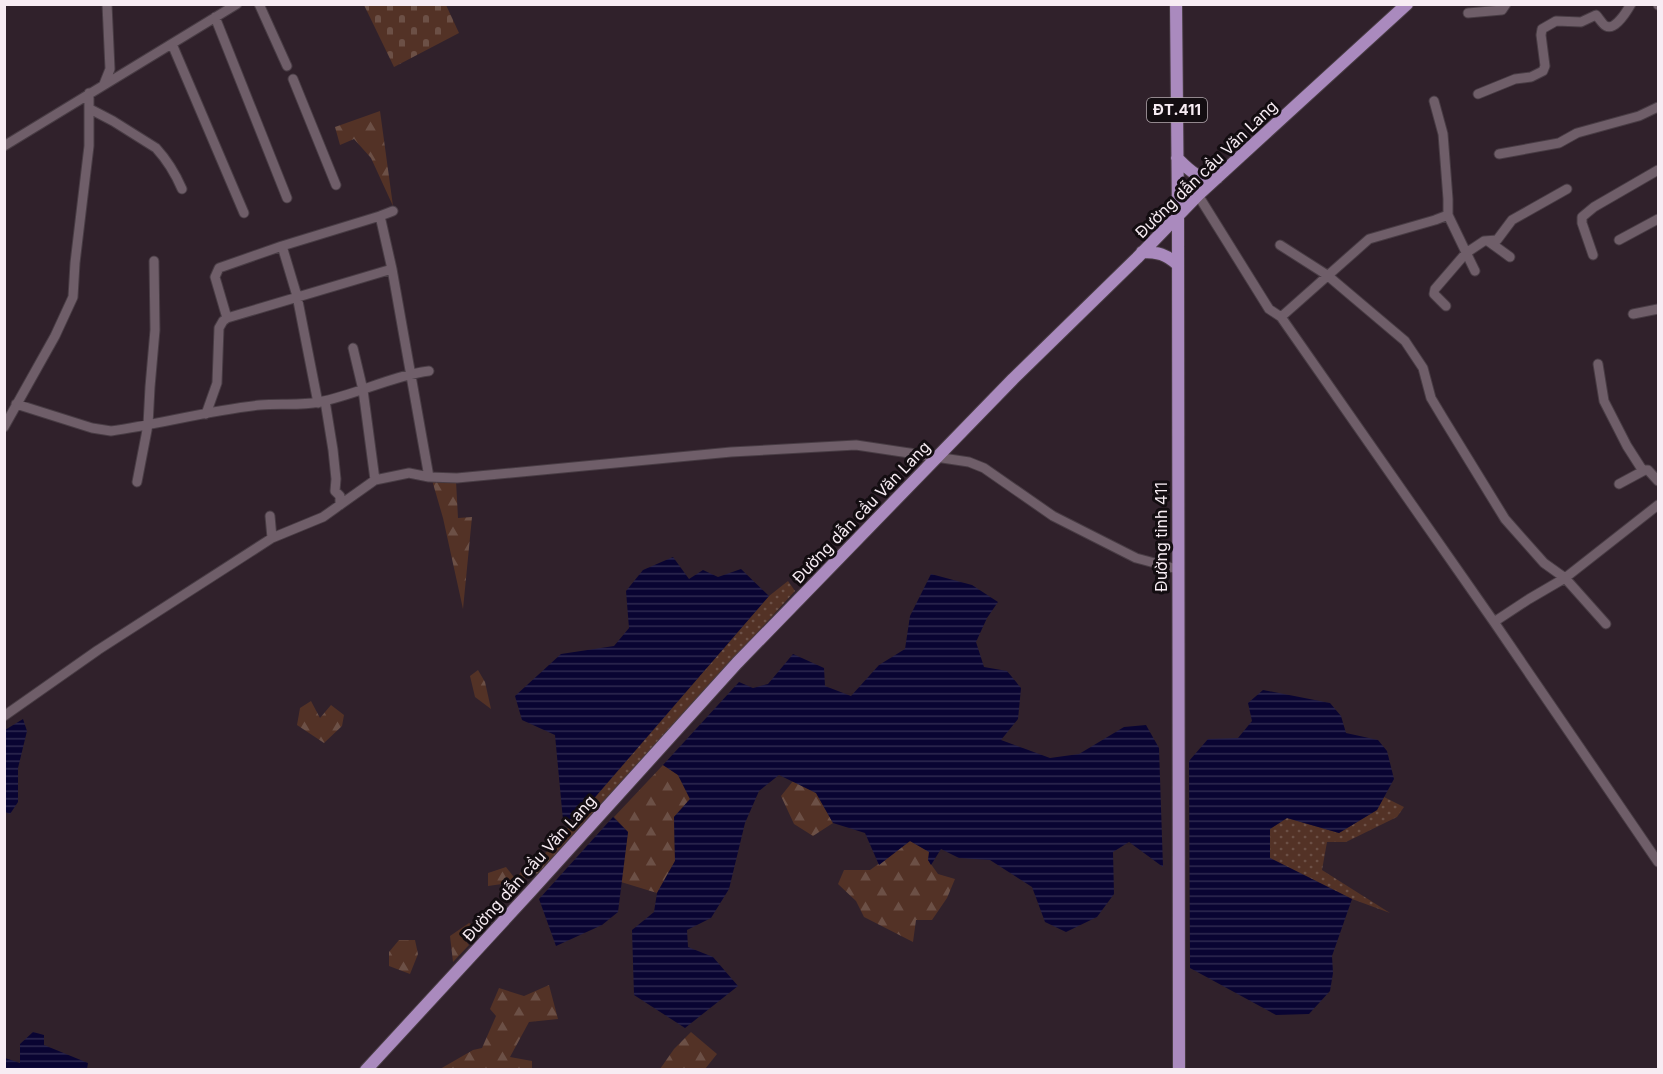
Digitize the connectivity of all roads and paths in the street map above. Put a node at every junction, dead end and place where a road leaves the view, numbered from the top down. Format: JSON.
{"nodes":[{"id":1,"x":107,"y":4,"type":"edge"},
{"id":2,"x":237,"y":4,"type":"edge"},
{"id":3,"x":259,"y":4,"type":"edge"},
{"id":4,"x":1176,"y":4,"type":"edge"},
{"id":5,"x":1407,"y":4,"type":"edge"},
{"id":6,"x":1506,"y":4,"type":"edge"},
{"id":7,"x":1631,"y":4,"type":"edge"},
{"id":8,"x":1468,"y":13,"type":"dead end"},
{"id":9,"x":215,"y":18,"type":"junction"},
{"id":10,"x":172,"y":44,"type":"junction"},
{"id":11,"x":287,"y":66,"type":"dead end"},
{"id":12,"x":293,"y":79,"type":"dead end"},
{"id":13,"x":104,"y":84,"type":"junction"},
{"id":14,"x":89,"y":93,"type":"junction"},
{"id":15,"x":1478,"y":94,"type":"dead end"},
{"id":16,"x":1434,"y":101,"type":"dead end"},
{"id":17,"x":1659,"y":107,"type":"edge"},
{"id":18,"x":90,"y":109,"type":"junction"},
{"id":19,"x":4,"y":146,"type":"edge"},
{"id":20,"x":1499,"y":154,"type":"dead end"},
{"id":21,"x":1177,"y":158,"type":"junction"},
{"id":22,"x":1659,"y":170,"type":"edge"},
{"id":23,"x":1216,"y":178,"type":"junction"},
{"id":24,"x":336,"y":185,"type":"dead end"},
{"id":25,"x":182,"y":189,"type":"dead end"},
{"id":26,"x":1567,"y":189,"type":"dead end"},
{"id":27,"x":1198,"y":195,"type":"junction"},
{"id":28,"x":287,"y":198,"type":"dead end"},
{"id":29,"x":393,"y":210,"type":"dead end"},
{"id":30,"x":244,"y":213,"type":"dead end"},
{"id":31,"x":1178,"y":215,"type":"junction"},
{"id":32,"x":1448,"y":215,"type":"junction"},
{"id":33,"x":380,"y":216,"type":"junction"},
{"id":34,"x":1659,"y":219,"type":"edge"},
{"id":35,"x":1487,"y":240,"type":"junction"},
{"id":36,"x":1619,"y":240,"type":"dead end"},
{"id":37,"x":282,"y":246,"type":"junction"},
{"id":38,"x":1280,"y":246,"type":"dead end"},
{"id":39,"x":1142,"y":252,"type":"junction"},
{"id":40,"x":1467,"y":253,"type":"junction"},
{"id":41,"x":1593,"y":255,"type":"dead end"},
{"id":42,"x":1510,"y":257,"type":"dead end"},
{"id":43,"x":154,"y":261,"type":"dead end"},
{"id":44,"x":1178,"y":265,"type":"junction"},
{"id":45,"x":392,"y":269,"type":"junction"},
{"id":46,"x":1475,"y":271,"type":"dead end"},
{"id":47,"x":1327,"y":275,"type":"junction"},
{"id":48,"x":297,"y":296,"type":"junction"},
{"id":49,"x":1446,"y":306,"type":"dead end"},
{"id":50,"x":1659,"y":309,"type":"edge"},
{"id":51,"x":1633,"y":314,"type":"dead end"},
{"id":52,"x":1281,"y":317,"type":"junction"},
{"id":53,"x":227,"y":318,"type":"junction"},
{"id":54,"x":353,"y":348,"type":"dead end"},
{"id":55,"x":1598,"y":364,"type":"dead end"},
{"id":56,"x":429,"y":370,"type":"dead end"},
{"id":57,"x":411,"y":373,"type":"junction"},
{"id":58,"x":363,"y":390,"type":"junction"},
{"id":59,"x":322,"y":402,"type":"junction"},
{"id":60,"x":16,"y":404,"type":"junction"},
{"id":61,"x":206,"y":414,"type":"junction"},
{"id":62,"x":148,"y":426,"type":"junction"},
{"id":63,"x":4,"y":427,"type":"edge"},
{"id":64,"x":937,"y":457,"type":"junction"},
{"id":65,"x":1643,"y":471,"type":"junction"},
{"id":66,"x":429,"y":477,"type":"junction"},
{"id":67,"x":375,"y":480,"type":"junction"},
{"id":68,"x":1659,"y":481,"type":"edge"},
{"id":69,"x":137,"y":482,"type":"dead end"},
{"id":70,"x":1619,"y":484,"type":"dead end"},
{"id":71,"x":340,"y":505,"type":"junction"},
{"id":72,"x":1659,"y":505,"type":"edge"},
{"id":73,"x":270,"y":516,"type":"dead end"},
{"id":74,"x":272,"y":538,"type":"junction"},
{"id":75,"x":1177,"y":569,"type":"junction"},
{"id":76,"x":1565,"y":578,"type":"junction"},
{"id":77,"x":1494,"y":622,"type":"junction"},
{"id":78,"x":1605,"y":624,"type":"dead end"},
{"id":79,"x":4,"y":716,"type":"edge"},
{"id":80,"x":1659,"y":862,"type":"edge"},
{"id":81,"x":366,"y":1070,"type":"edge"},
{"id":82,"x":1179,"y":1070,"type":"edge"}],
"edges":[{"from":1,"to":13,"type":"street"},
{"from":2,"to":9,"type":"street"},
{"from":3,"to":11,"type":"street"},
{"from":4,"to":21,"type":"main road","name":"Đường tỉnh 411","number":"ĐT.411"},
{"from":5,"to":23,"type":"main road","name":"Đường dẫn cầu Văn Lang"},
{"from":6,"to":8,"type":"street"},
{"from":7,"to":15,"type":"street"},
{"from":9,"to":10,"type":"street"},
{"from":9,"to":28,"type":"street"},
{"from":10,"to":13,"type":"street"},
{"from":10,"to":30,"type":"street"},
{"from":12,"to":24,"type":"street"},
{"from":13,"to":14,"type":"street"},
{"from":14,"to":18,"type":"street"},
{"from":14,"to":19,"type":"street"},
{"from":16,"to":32,"type":"street"},
{"from":17,"to":20,"type":"street"},
{"from":18,"to":25,"type":"street"},
{"from":18,"to":60,"type":"street"},
{"from":21,"to":23,"type":"main road"},
{"from":21,"to":31,"type":"main road","name":"Đường tỉnh 411","number":"ĐT.411"},
{"from":22,"to":41,"type":"street"},
{"from":23,"to":27,"type":"main road","name":"Đường dẫn cầu Văn Lang"},
{"from":26,"to":35,"type":"street"},
{"from":27,"to":31,"type":"main road","name":"Đường dẫn cầu Văn Lang"},
{"from":27,"to":52,"type":"street"},
{"from":29,"to":33,"type":"street"},
{"from":31,"to":39,"type":"main road","name":"Đường dẫn cầu Văn Lang"},
{"from":31,"to":44,"type":"main road","name":"Đường tỉnh 411","number":"ĐT.411"},
{"from":32,"to":40,"type":"street"},
{"from":32,"to":47,"type":"street"},
{"from":33,"to":37,"type":"street"},
{"from":33,"to":45,"type":"street"},
{"from":34,"to":36,"type":"street"},
{"from":35,"to":40,"type":"street"},
{"from":35,"to":42,"type":"street"},
{"from":37,"to":48,"type":"street"},
{"from":37,"to":53,"type":"street"},
{"from":38,"to":47,"type":"street"},
{"from":39,"to":44,"type":"main road"},
{"from":39,"to":64,"type":"main road","name":"Đường dẫn cầu Văn Lang"},
{"from":40,"to":46,"type":"street"},
{"from":40,"to":49,"type":"street"},
{"from":43,"to":62,"type":"street"},
{"from":44,"to":75,"type":"main road","name":"Đường tỉnh 411","number":"ĐT.411"},
{"from":45,"to":48,"type":"street"},
{"from":45,"to":57,"type":"street"},
{"from":47,"to":52,"type":"street"},
{"from":47,"to":76,"type":"street"},
{"from":48,"to":53,"type":"street"},
{"from":48,"to":59,"type":"street"},
{"from":50,"to":51,"type":"street"},
{"from":52,"to":77,"type":"street"},
{"from":53,"to":61,"type":"street"},
{"from":54,"to":58,"type":"street"},
{"from":55,"to":65,"type":"street"},
{"from":56,"to":57,"type":"street"},
{"from":57,"to":58,"type":"street"},
{"from":57,"to":66,"type":"street"},
{"from":58,"to":59,"type":"street"},
{"from":58,"to":67,"type":"street"},
{"from":59,"to":61,"type":"street"},
{"from":59,"to":71,"type":"street"},
{"from":60,"to":62,"type":"street"},
{"from":60,"to":63,"type":"street"},
{"from":61,"to":62,"type":"street"},
{"from":62,"to":69,"type":"street"},
{"from":64,"to":66,"type":"street"},
{"from":64,"to":75,"type":"street"},
{"from":64,"to":81,"type":"main road","name":"Đường dẫn cầu Văn Lang"},
{"from":65,"to":68,"type":"street"},
{"from":65,"to":70,"type":"street"},
{"from":66,"to":67,"type":"street"},
{"from":67,"to":71,"type":"street"},
{"from":71,"to":74,"type":"street"},
{"from":72,"to":76,"type":"street"},
{"from":73,"to":74,"type":"street"},
{"from":74,"to":79,"type":"street"},
{"from":75,"to":82,"type":"main road","name":"Đường tỉnh 411","number":"ĐT.411"},
{"from":76,"to":77,"type":"street"},
{"from":76,"to":78,"type":"street"},
{"from":77,"to":80,"type":"street"}]}
